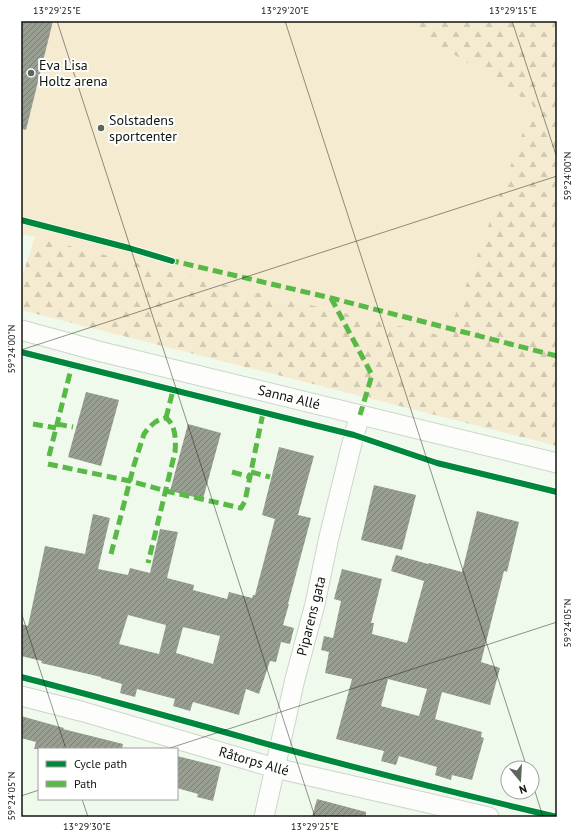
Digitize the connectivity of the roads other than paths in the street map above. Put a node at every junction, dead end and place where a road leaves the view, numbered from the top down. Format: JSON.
{"nodes":[{"id":1,"x":21,"y":330,"type":"edge"},
{"id":2,"x":360,"y":415,"type":"junction"},
{"id":3,"x":557,"y":463,"type":"edge"},
{"id":4,"x":21,"y":696,"type":"edge"},
{"id":5,"x":275,"y":768,"type":"junction"},
{"id":6,"x":264,"y":817,"type":"edge"},
{"id":7,"x":489,"y":817,"type":"edge"}],
"edges":[{"from":1,"to":2,"type":"street","name":"Sanna Allé"},
{"from":2,"to":3,"type":"street","name":"Sanna Allé"},
{"from":2,"to":5,"type":"street","name":"Piparens gata"},
{"from":4,"to":5,"type":"street","name":"Råtorps Allé"},
{"from":5,"to":6,"type":"street","name":"Piparens gata"},
{"from":5,"to":7,"type":"street","name":"Råtorps Allé"}]}
